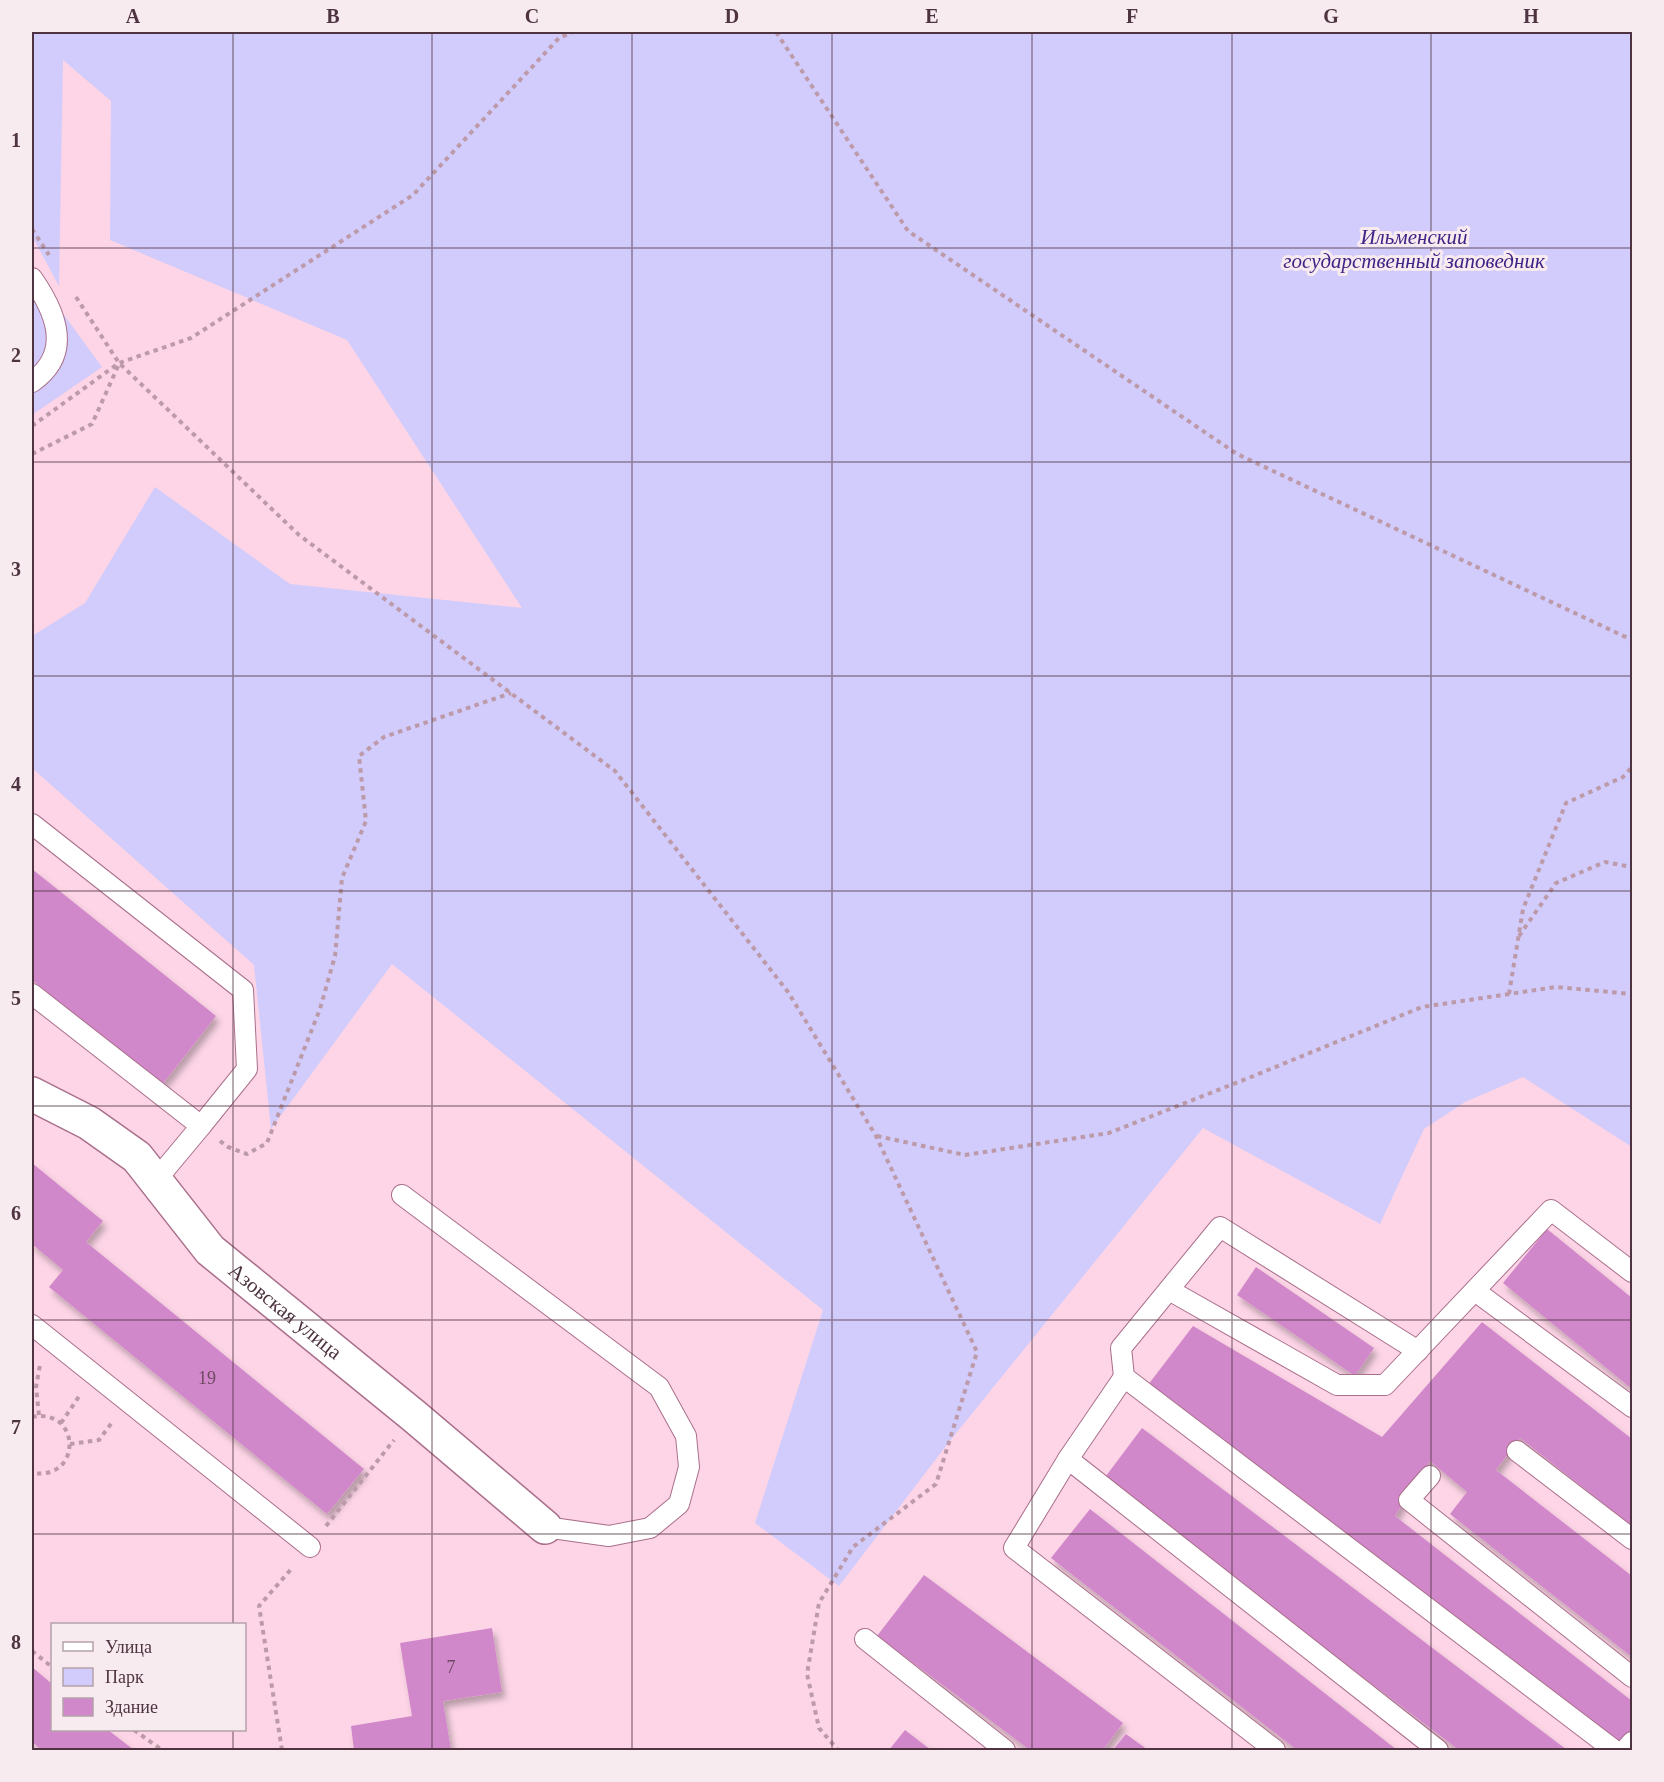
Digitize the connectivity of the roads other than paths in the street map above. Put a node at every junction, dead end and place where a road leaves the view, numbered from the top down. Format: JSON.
{"nodes":[{"id":1,"x":32,"y":278,"type":"edge"},
{"id":2,"x":32,"y":382,"type":"edge"},
{"id":3,"x":32,"y":824,"type":"edge"},
{"id":4,"x":32,"y":994,"type":"edge"},
{"id":5,"x":32,"y":1094,"type":"edge"},
{"id":6,"x":201,"y":1126,"type":"junction"},
{"id":7,"x":156,"y":1180,"type":"junction"},
{"id":8,"x":402,"y":1195,"type":"dead end"},
{"id":9,"x":1632,"y":1272,"type":"edge"},
{"id":10,"x":1169,"y":1290,"type":"junction"},
{"id":11,"x":1475,"y":1290,"type":"junction"},
{"id":12,"x":39,"y":1330,"type":"edge"},
{"id":13,"x":1418,"y":1351,"type":"junction"},
{"id":14,"x":1124,"y":1377,"type":"junction"},
{"id":15,"x":1632,"y":1407,"type":"edge"},
{"id":16,"x":1517,"y":1451,"type":"dead end"},
{"id":17,"x":1068,"y":1459,"type":"junction"},
{"id":18,"x":1430,"y":1476,"type":"dead end"},
{"id":19,"x":545,"y":1527,"type":"joint"},
{"id":20,"x":1632,"y":1539,"type":"edge"},
{"id":21,"x":309,"y":1547,"type":"dead end"},
{"id":22,"x":865,"y":1639,"type":"dead end"},
{"id":23,"x":1632,"y":1677,"type":"edge"},
{"id":24,"x":1632,"y":1742,"type":"edge"},
{"id":25,"x":1005,"y":1750,"type":"edge"},
{"id":26,"x":1275,"y":1750,"type":"edge"},
{"id":27,"x":1438,"y":1750,"type":"edge"},
{"id":28,"x":1614,"y":1750,"type":"edge"},
{"id":29,"x":1625,"y":1750,"type":"edge"}],
"edges":[{"from":1,"to":2,"type":"lane"},
{"from":3,"to":6,"type":"lane"},
{"from":4,"to":6,"type":"lane"},
{"from":5,"to":7,"type":"street","name":"Азовская улица"},
{"from":6,"to":7,"type":"lane"},
{"from":7,"to":19,"type":"street","name":"Азовская улица"},
{"from":8,"to":19,"type":"lane"},
{"from":9,"to":11,"type":"lane"},
{"from":10,"to":13,"type":"lane"},
{"from":10,"to":13,"type":"lane"},
{"from":10,"to":14,"type":"lane"},
{"from":11,"to":13,"type":"lane"},
{"from":11,"to":15,"type":"lane"},
{"from":12,"to":21,"type":"lane"},
{"from":14,"to":17,"type":"lane"},
{"from":14,"to":28,"type":"lane"},
{"from":16,"to":20,"type":"lane"},
{"from":17,"to":26,"type":"lane"},
{"from":17,"to":27,"type":"lane"},
{"from":18,"to":23,"type":"lane"},
{"from":22,"to":25,"type":"lane"},
{"from":24,"to":29,"type":"lane"}]}
